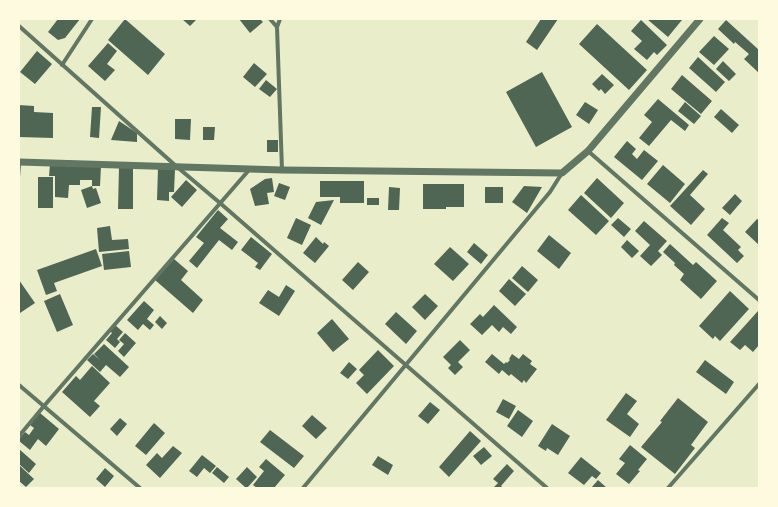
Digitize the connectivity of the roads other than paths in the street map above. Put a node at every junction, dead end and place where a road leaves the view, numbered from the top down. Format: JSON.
{"nodes":[{"id":1,"x":92,"y":19,"type":"edge"},
{"id":2,"x":270,"y":19,"type":"edge"},
{"id":3,"x":280,"y":19,"type":"edge"},
{"id":4,"x":700,"y":19,"type":"edge"},
{"id":5,"x":19,"y":26,"type":"edge"},
{"id":6,"x":277,"y":27,"type":"junction"},
{"id":7,"x":62,"y":65,"type":"junction"},
{"id":8,"x":588,"y":151,"type":"junction"},
{"id":9,"x":19,"y":162,"type":"edge"},
{"id":10,"x":176,"y":166,"type":"junction"},
{"id":11,"x":250,"y":169,"type":"junction"},
{"id":12,"x":282,"y":170,"type":"junction"},
{"id":13,"x":562,"y":173,"type":"junction"},
{"id":14,"x":220,"y":203,"type":"junction"},
{"id":15,"x":759,"y":300,"type":"edge"},
{"id":16,"x":405,"y":364,"type":"junction"},
{"id":17,"x":759,"y":384,"type":"edge"},
{"id":18,"x":19,"y":385,"type":"edge"},
{"id":19,"x":44,"y":406,"type":"junction"},
{"id":20,"x":19,"y":436,"type":"edge"},
{"id":21,"x":140,"y":488,"type":"edge"},
{"id":22,"x":303,"y":488,"type":"edge"},
{"id":23,"x":547,"y":488,"type":"edge"},
{"id":24,"x":668,"y":488,"type":"edge"}],
"edges":[{"from":1,"to":7,"type":"street"},
{"from":2,"to":6,"type":"street"},
{"from":3,"to":6,"type":"street"},
{"from":4,"to":8,"type":"street"},
{"from":5,"to":7,"type":"street"},
{"from":6,"to":12,"type":"street"},
{"from":7,"to":10,"type":"street"},
{"from":8,"to":13,"type":"street"},
{"from":8,"to":15,"type":"street"},
{"from":9,"to":10,"type":"street"},
{"from":10,"to":11,"type":"street"},
{"from":10,"to":14,"type":"street"},
{"from":11,"to":12,"type":"street"},
{"from":11,"to":14,"type":"street"},
{"from":12,"to":13,"type":"street"},
{"from":13,"to":16,"type":"street"},
{"from":14,"to":16,"type":"street"},
{"from":14,"to":19,"type":"street"},
{"from":16,"to":22,"type":"street"},
{"from":16,"to":23,"type":"street"},
{"from":17,"to":24,"type":"street"},
{"from":18,"to":19,"type":"street"},
{"from":19,"to":20,"type":"street"},
{"from":19,"to":21,"type":"street"}]}
